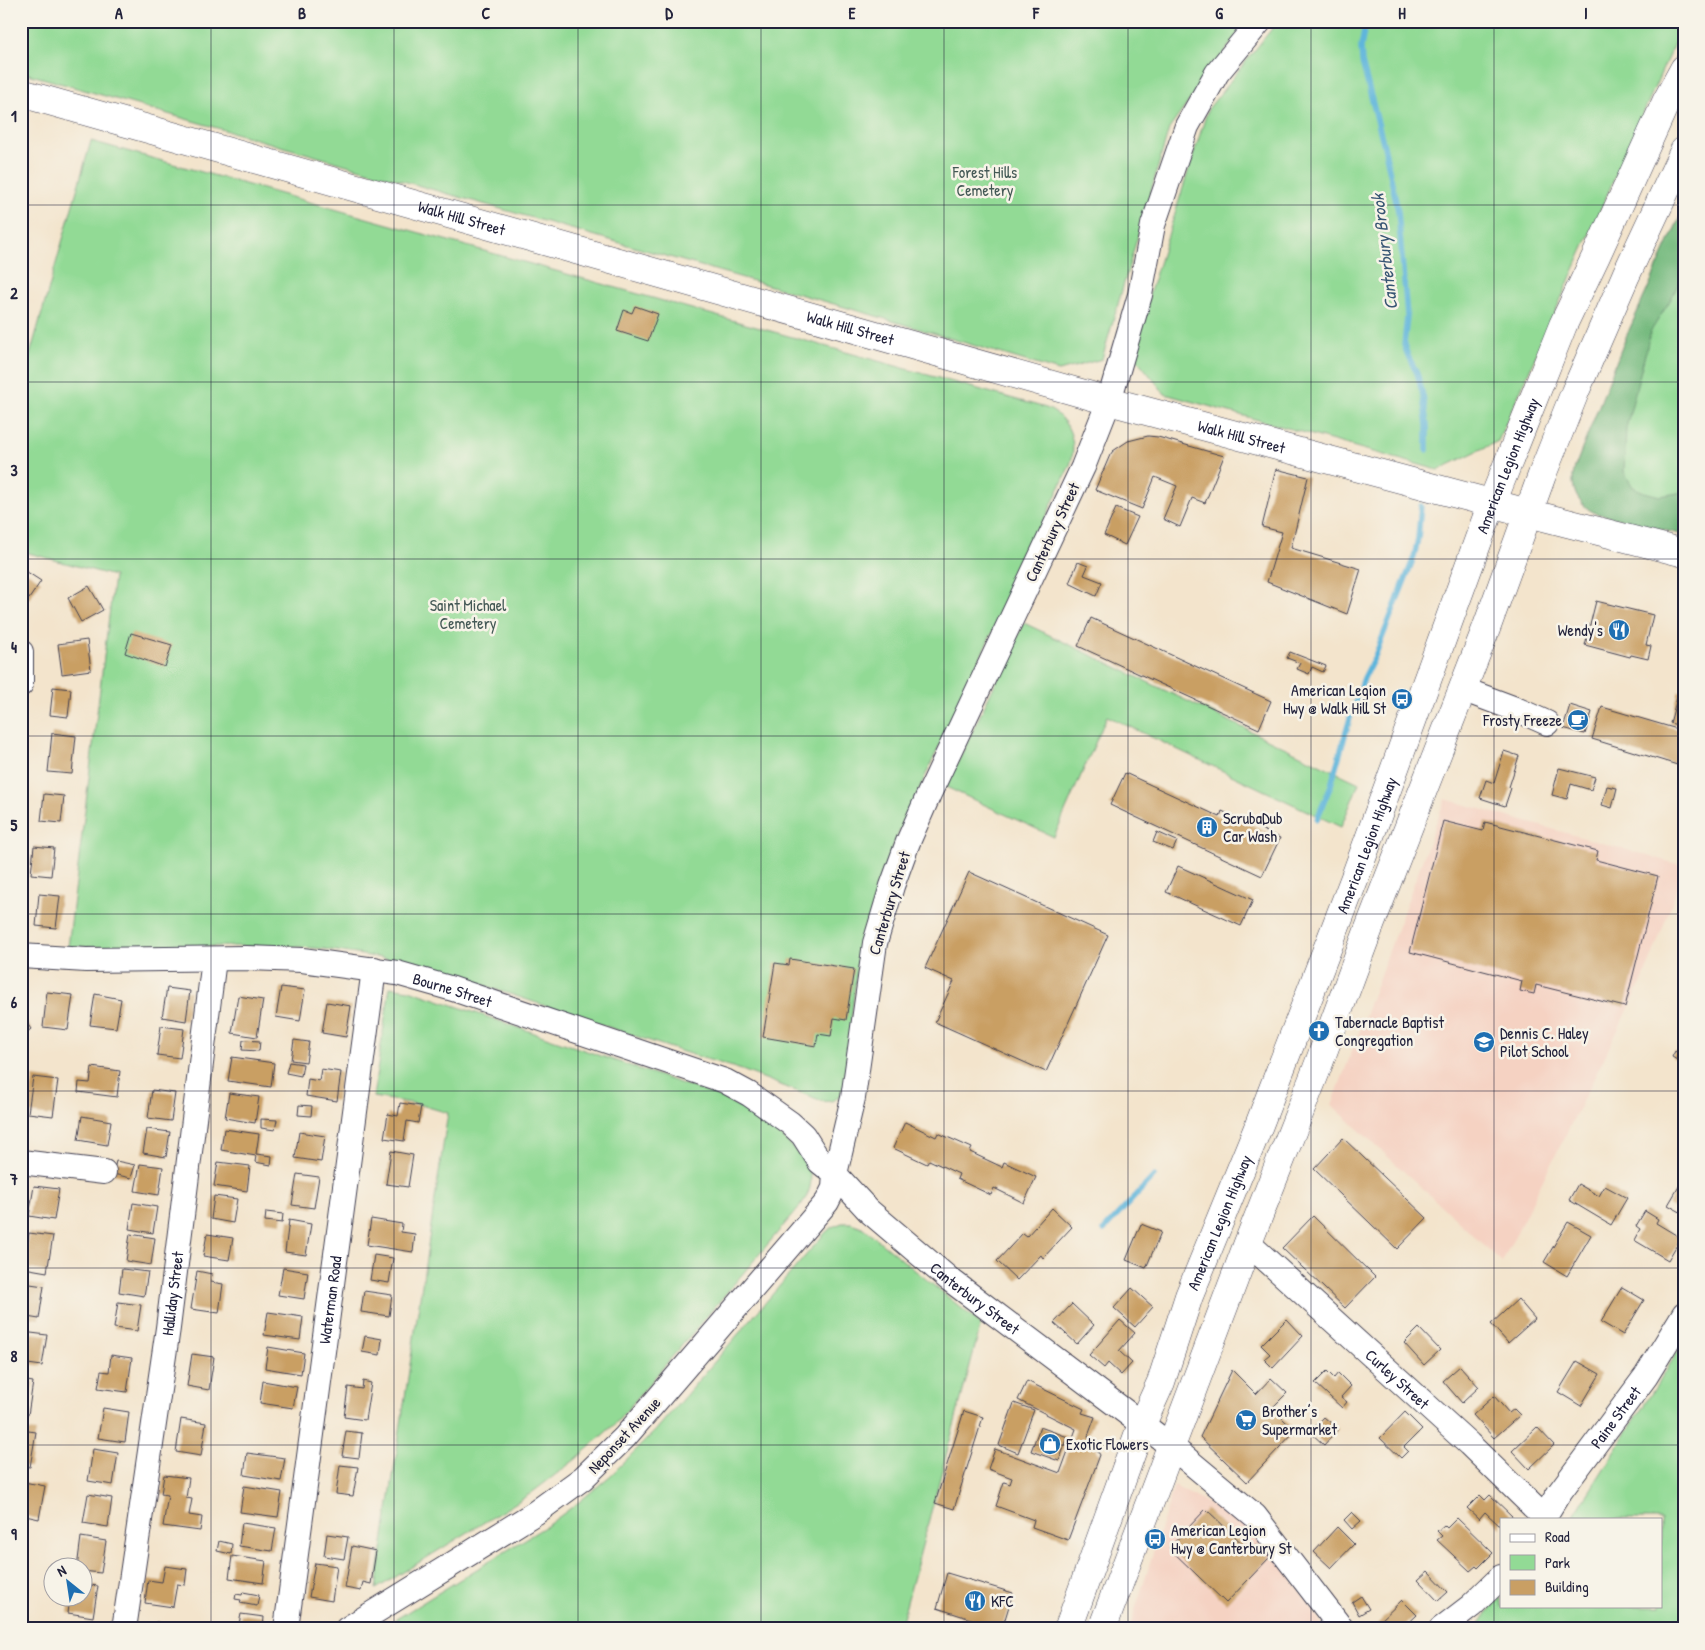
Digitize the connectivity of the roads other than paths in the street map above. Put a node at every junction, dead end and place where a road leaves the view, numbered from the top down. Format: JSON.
{"nodes":[{"id":1,"x":1260,"y":21,"type":"edge"},
{"id":2,"x":1684,"y":69,"type":"edge"},
{"id":3,"x":21,"y":93,"type":"edge"},
{"id":4,"x":1684,"y":151,"type":"edge"},
{"id":5,"x":1108,"y":401,"type":"junction"},
{"id":6,"x":1492,"y":503,"type":"junction"},
{"id":7,"x":1528,"y":513,"type":"junction"},
{"id":8,"x":1684,"y":553,"type":"edge"},
{"id":9,"x":21,"y":652,"type":"edge"},
{"id":10,"x":21,"y":684,"type":"edge"},
{"id":11,"x":1462,"y":689,"type":"junction"},
{"id":12,"x":1547,"y":723,"type":"dead end"},
{"id":13,"x":21,"y":956,"type":"edge"},
{"id":14,"x":214,"y":959,"type":"junction"},
{"id":15,"x":374,"y":969,"type":"junction"},
{"id":16,"x":21,"y":1162,"type":"edge"},
{"id":17,"x":104,"y":1172,"type":"dead end"},
{"id":18,"x":835,"y":1174,"type":"junction"},
{"id":19,"x":1248,"y":1243,"type":"junction"},
{"id":20,"x":1684,"y":1314,"type":"edge"},
{"id":21,"x":1142,"y":1424,"type":"junction"},
{"id":22,"x":1171,"y":1446,"type":"junction"},
{"id":23,"x":1544,"y":1518,"type":"edge"},
{"id":24,"x":1500,"y":1578,"type":"edge"},
{"id":25,"x":124,"y":1629,"type":"edge"},
{"id":26,"x":286,"y":1629,"type":"edge"},
{"id":27,"x":347,"y":1629,"type":"edge"},
{"id":28,"x":1068,"y":1629,"type":"edge"},
{"id":29,"x":1102,"y":1629,"type":"edge"},
{"id":30,"x":1342,"y":1629,"type":"edge"},
{"id":31,"x":1441,"y":1629,"type":"edge"}],
"edges":[{"from":1,"to":5,"type":"street","name":"Canterbury Street"},
{"from":2,"to":6,"type":"main road","name":"American Legion Highway"},
{"from":3,"to":5,"type":"main road","name":"Walk Hill Street"},
{"from":4,"to":7,"type":"main road","name":"American Legion Highway"},
{"from":5,"to":6,"type":"main road","name":"Walk Hill Street"},
{"from":5,"to":18,"type":"street","name":"Canterbury Street"},
{"from":6,"to":7,"type":"main road","name":"Walk Hill Street"},
{"from":6,"to":21,"type":"main road","name":"American Legion Highway"},
{"from":7,"to":8,"type":"main road","name":"Walk Hill Street"},
{"from":7,"to":11,"type":"main road","name":"American Legion Highway"},
{"from":9,"to":10,"type":"street"},
{"from":11,"to":12,"type":"street"},
{"from":11,"to":19,"type":"main road","name":"American Legion Highway"},
{"from":13,"to":14,"type":"street","name":"Bourne Street"},
{"from":14,"to":15,"type":"street","name":"Bourne Street"},
{"from":14,"to":25,"type":"street","name":"Halliday Street"},
{"from":15,"to":18,"type":"street","name":"Bourne Street"},
{"from":15,"to":26,"type":"street","name":"Waterman Road"},
{"from":16,"to":17,"type":"street"},
{"from":18,"to":21,"type":"street","name":"Canterbury Street"},
{"from":18,"to":27,"type":"street","name":"Neponset Avenue"},
{"from":19,"to":22,"type":"main road","name":"American Legion Highway"},
{"from":19,"to":23,"type":"street","name":"Curley Street"},
{"from":20,"to":23,"type":"street","name":"Paine Street"},
{"from":21,"to":22,"type":"street","name":"Canterbury Street"},
{"from":21,"to":28,"type":"main road","name":"American Legion Highway"},
{"from":22,"to":29,"type":"main road","name":"American Legion Highway"},
{"from":22,"to":30,"type":"street","name":"Canterbury Street"},
{"from":24,"to":31,"type":"street"}]}
